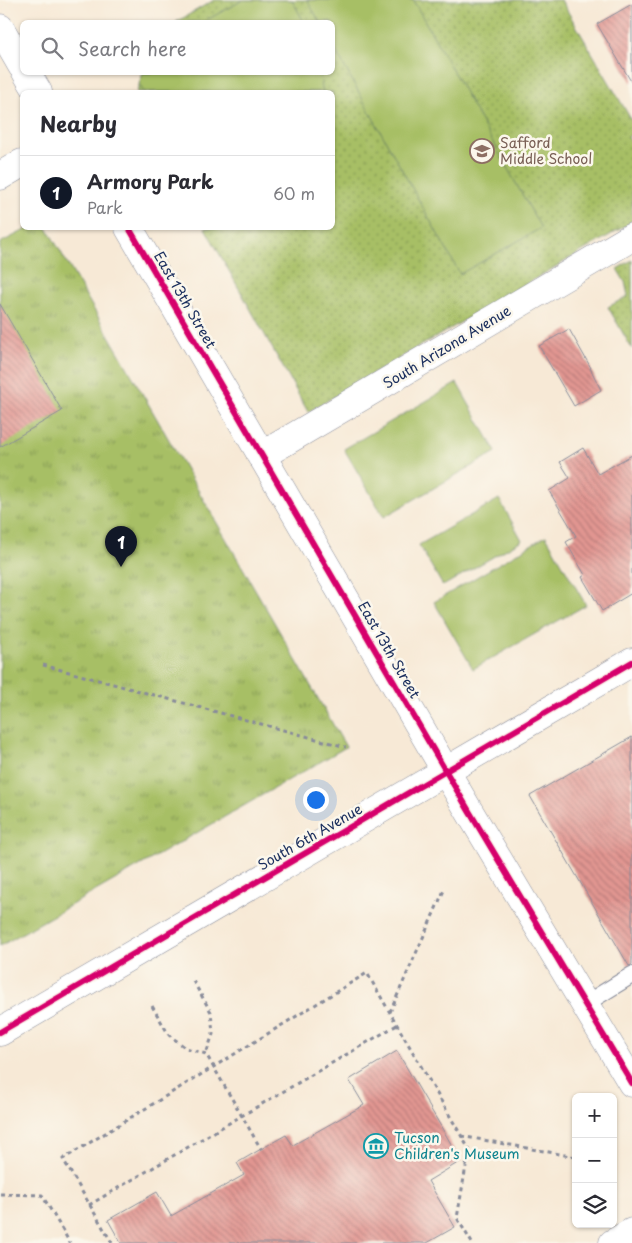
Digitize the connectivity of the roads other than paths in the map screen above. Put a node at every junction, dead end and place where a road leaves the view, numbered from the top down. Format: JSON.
{"nodes":[{"id":1,"x":0,"y":28,"type":"edge"},
{"id":2,"x":20,"y":63,"type":"edge"},
{"id":3,"x":28,"y":75,"type":"edge"},
{"id":4,"x":37,"y":90,"type":"edge"},
{"id":5,"x":20,"y":164,"type":"edge"},
{"id":6,"x":0,"y":176,"type":"edge"},
{"id":7,"x":130,"y":230,"type":"edge"},
{"id":8,"x":632,"y":237,"type":"edge"},
{"id":9,"x":262,"y":456,"type":"junction"},
{"id":10,"x":632,"y":662,"type":"edge"},
{"id":11,"x":446,"y":772,"type":"junction"},
{"id":12,"x":632,"y":975,"type":"edge"},
{"id":13,"x":585,"y":1004,"type":"junction"},
{"id":14,"x":0,"y":1032,"type":"edge"},
{"id":15,"x":632,"y":1083,"type":"edge"},
{"id":16,"x":632,"y":1232,"type":"edge"},
{"id":17,"x":614,"y":1243,"type":"edge"}],
"edges":[{"from":1,"to":2,"type":"street"},
{"from":3,"to":4,"type":"street"},
{"from":5,"to":6,"type":"street"},
{"from":7,"to":9,"type":"street","name":"East 13th Street"},
{"from":8,"to":9,"type":"street","name":"South Arizona Avenue"},
{"from":9,"to":11,"type":"street","name":"East 13th Street"},
{"from":10,"to":11,"type":"street","name":"South 6th Avenue"},
{"from":11,"to":13,"type":"street","name":"East 13th Street"},
{"from":11,"to":14,"type":"street","name":"South 6th Avenue"},
{"from":12,"to":13,"type":"lane"},
{"from":13,"to":15,"type":"street","name":"East 13th Street"},
{"from":16,"to":17,"type":"street"}]}
